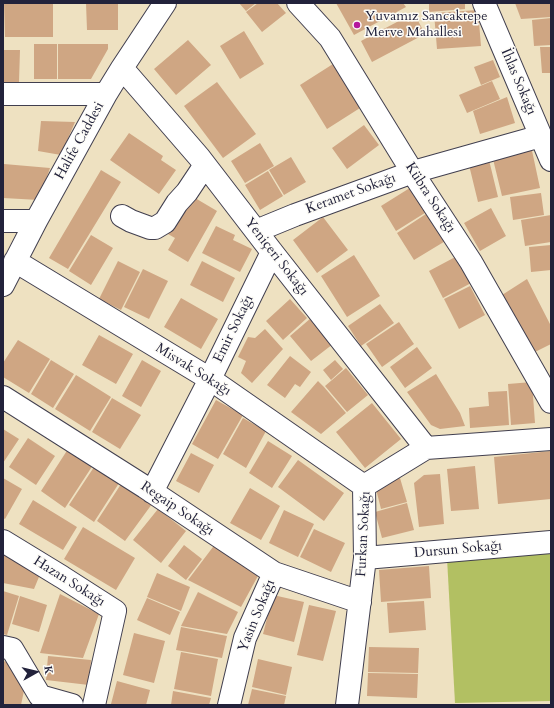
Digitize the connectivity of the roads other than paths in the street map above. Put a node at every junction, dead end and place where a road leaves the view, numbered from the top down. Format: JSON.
{"nodes":[{"id":1,"x":165,"y":3,"type":"edge"},
{"id":2,"x":298,"y":3,"type":"edge"},
{"id":3,"x":484,"y":3,"type":"edge"},
{"id":4,"x":122,"y":68,"type":"junction"},
{"id":5,"x":3,"y":94,"type":"edge"},
{"id":6,"x":106,"y":94,"type":"junction"},
{"id":7,"x":541,"y":136,"type":"junction"},
{"id":8,"x":551,"y":160,"type":"edge"},
{"id":9,"x":205,"y":165,"type":"junction"},
{"id":10,"x":413,"y":172,"type":"junction"},
{"id":11,"x":122,"y":216,"type":"dead end"},
{"id":12,"x":3,"y":221,"type":"edge"},
{"id":13,"x":36,"y":221,"type":"junction"},
{"id":14,"x":256,"y":231,"type":"junction"},
{"id":15,"x":272,"y":252,"type":"junction"},
{"id":16,"x":16,"y":261,"type":"junction"},
{"id":17,"x":3,"y":285,"type":"edge"},
{"id":18,"x":210,"y":379,"type":"junction"},
{"id":19,"x":3,"y":397,"type":"edge"},
{"id":20,"x":551,"y":402,"type":"edge"},
{"id":21,"x":551,"y":439,"type":"edge"},
{"id":22,"x":426,"y":448,"type":"junction"},
{"id":23,"x":364,"y":486,"type":"junction"},
{"id":24,"x":152,"y":492,"type":"junction"},
{"id":25,"x":3,"y":541,"type":"edge"},
{"id":26,"x":551,"y":542,"type":"edge"},
{"id":27,"x":365,"y":558,"type":"junction"},
{"id":28,"x":274,"y":573,"type":"junction"},
{"id":29,"x":360,"y":602,"type":"junction"},
{"id":30,"x":3,"y":647,"type":"edge"},
{"id":31,"x":72,"y":705,"type":"edge"},
{"id":32,"x":94,"y":705,"type":"edge"},
{"id":33,"x":229,"y":705,"type":"edge"},
{"id":34,"x":347,"y":705,"type":"edge"}],
"edges":[{"from":1,"to":4,"type":"street","name":"Halife Caddesi"},
{"from":2,"to":10,"type":"street","name":"Kübra Sokağı"},
{"from":3,"to":7,"type":"street","name":"İhlas Sokağı"},
{"from":4,"to":6,"type":"street","name":"Halife Caddesi"},
{"from":4,"to":9,"type":"street","name":"Yeniçeri Sokağı"},
{"from":5,"to":6,"type":"street"},
{"from":6,"to":13,"type":"street","name":"Halife Caddesi"},
{"from":7,"to":8,"type":"street","name":"İhlas Sokağı"},
{"from":7,"to":10,"type":"street","name":"Keramet Sokağı"},
{"from":9,"to":11,"type":"street"},
{"from":9,"to":14,"type":"street","name":"Yeniçeri Sokağı"},
{"from":10,"to":14,"type":"street","name":"Keramet Sokağı"},
{"from":10,"to":20,"type":"street","name":"Kübra Sokağı"},
{"from":12,"to":13,"type":"street"},
{"from":13,"to":16,"type":"street","name":"Halife Caddesi"},
{"from":14,"to":15,"type":"street","name":"Yeniçeri Sokağı"},
{"from":15,"to":18,"type":"street","name":"Emir Sokağı"},
{"from":15,"to":22,"type":"street","name":"Yeniçeri Sokağı"},
{"from":16,"to":17,"type":"street","name":"Halife Caddesi"},
{"from":16,"to":18,"type":"street","name":"Misvak Sokağı"},
{"from":18,"to":23,"type":"street","name":"Misvak Sokağı"},
{"from":18,"to":24,"type":"street","name":"Emir Sokağı"},
{"from":19,"to":24,"type":"street","name":"Regaip Sokağı"},
{"from":21,"to":22,"type":"street","name":"Furkan Sokağı"},
{"from":22,"to":23,"type":"street","name":"Furkan Sokağı"},
{"from":23,"to":27,"type":"street","name":"Furkan Sokağı"},
{"from":24,"to":28,"type":"street","name":"Regaip Sokağı"},
{"from":25,"to":32,"type":"street","name":"Hazan Sokağı"},
{"from":26,"to":27,"type":"street","name":"Dursun Sokağı"},
{"from":27,"to":29,"type":"street","name":"Furkan Sokağı"},
{"from":28,"to":29,"type":"street","name":"Regaip Sokağı"},
{"from":28,"to":33,"type":"street","name":"Yasin Sokağı"},
{"from":29,"to":34,"type":"street","name":"Furkan Sokağı"},
{"from":30,"to":31,"type":"street"}]}
